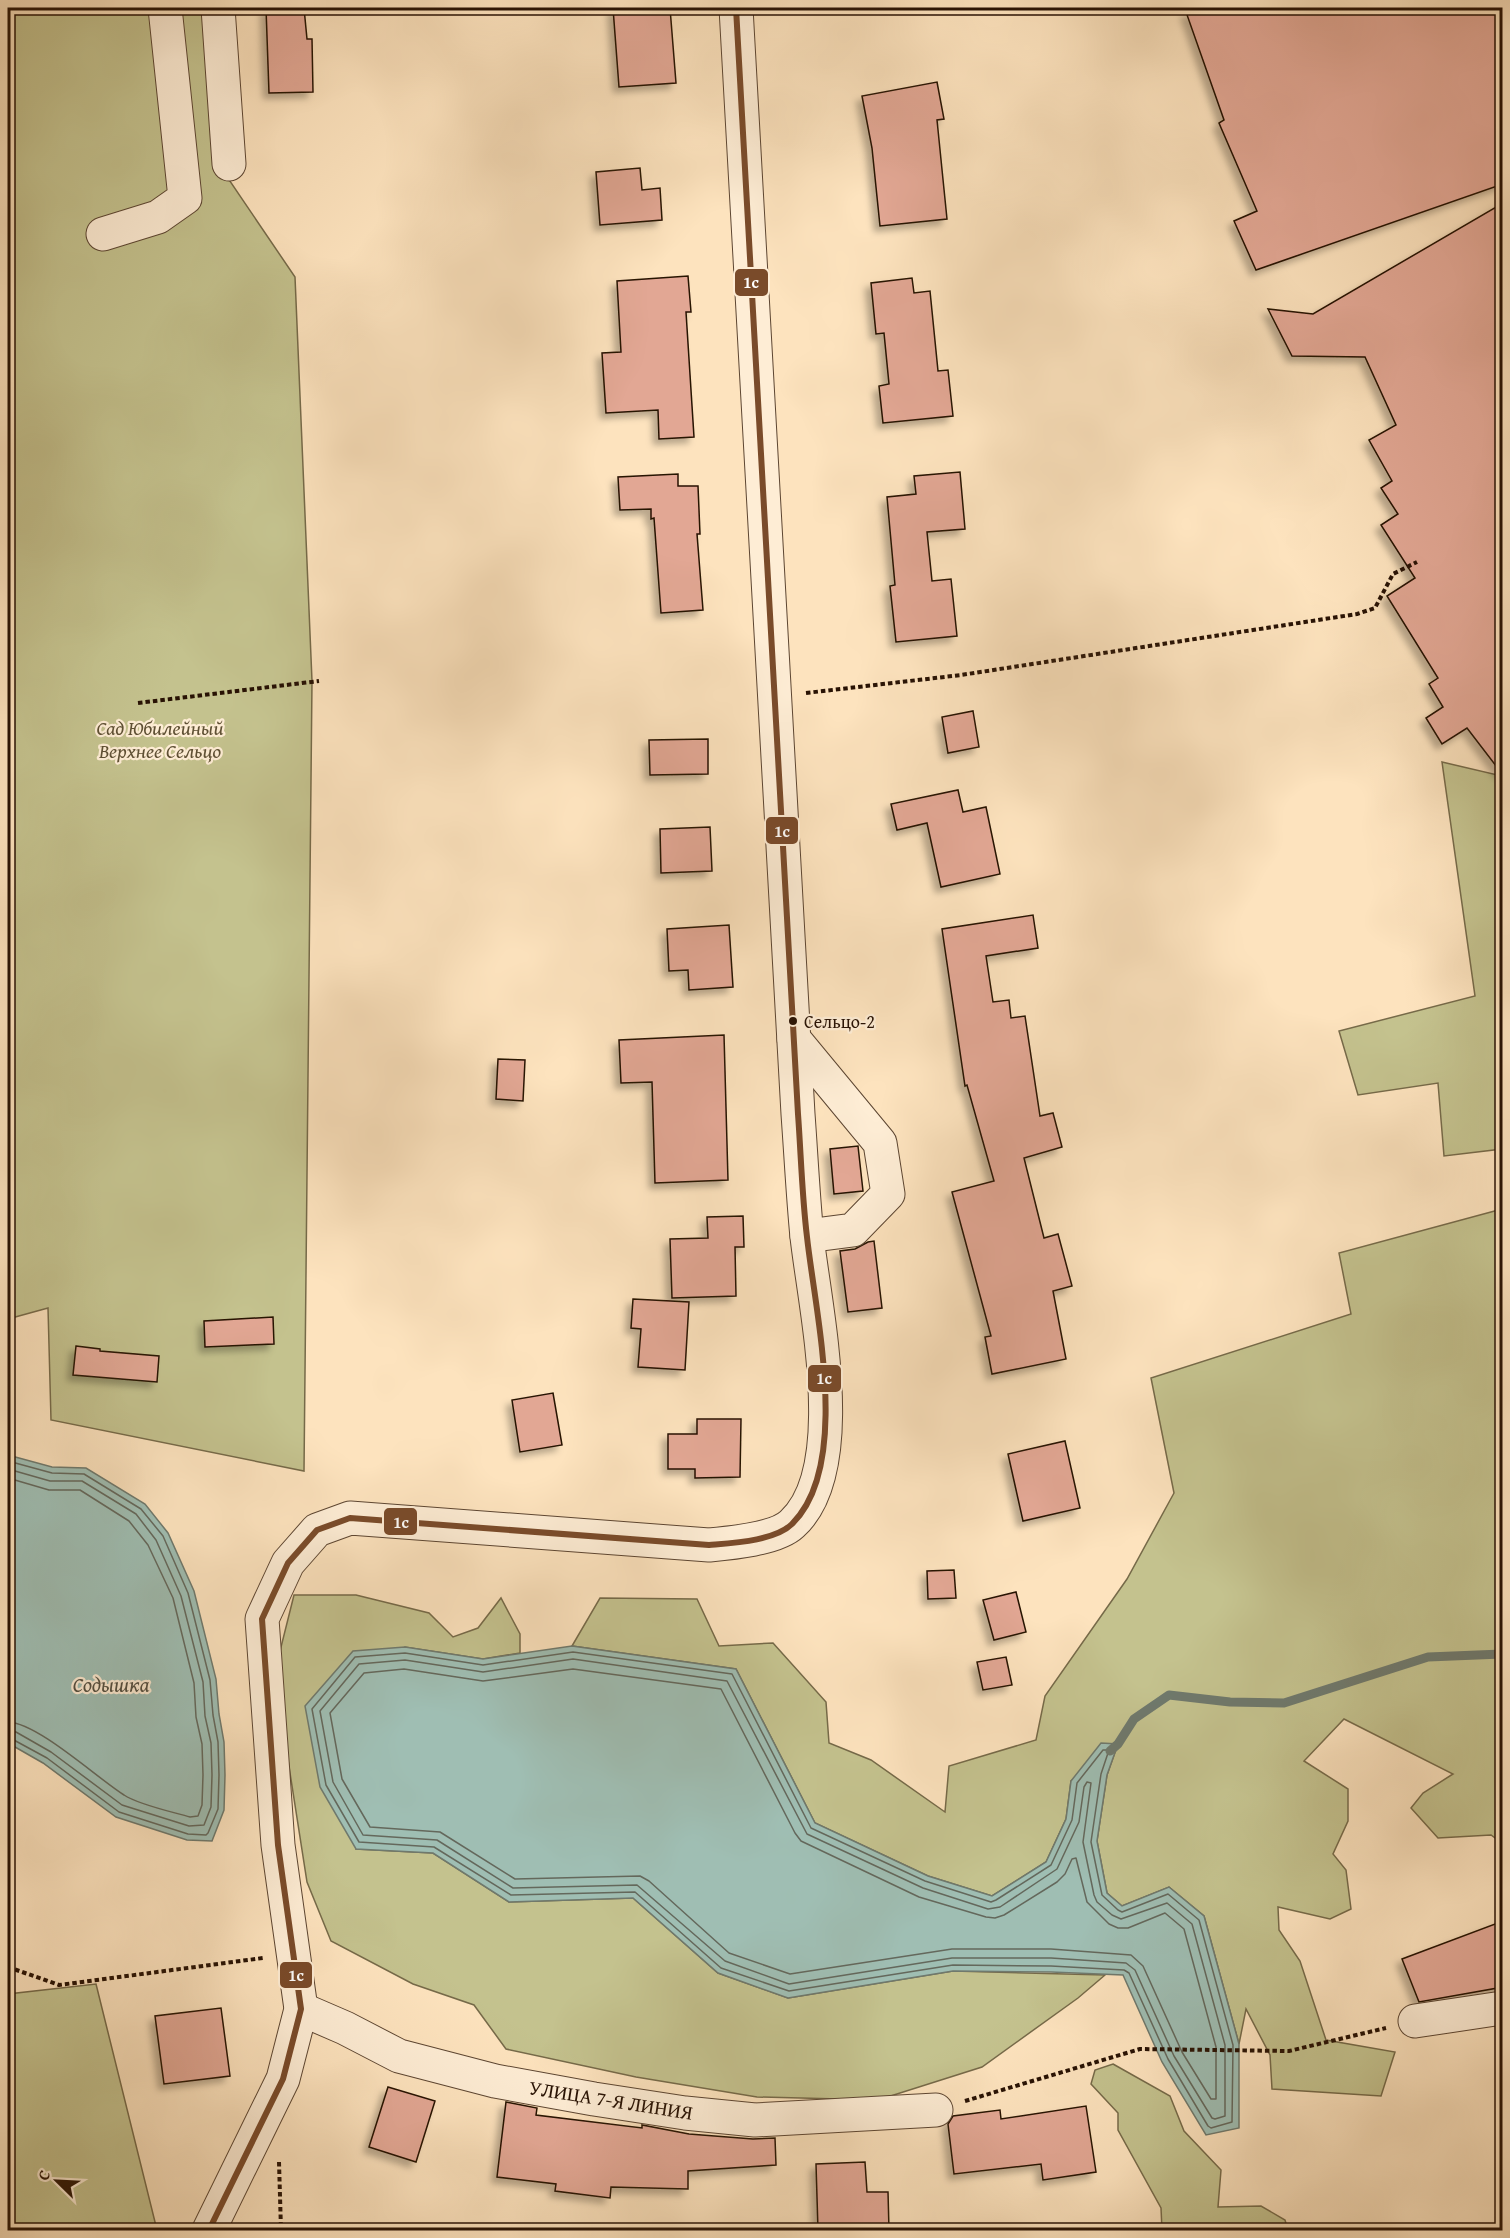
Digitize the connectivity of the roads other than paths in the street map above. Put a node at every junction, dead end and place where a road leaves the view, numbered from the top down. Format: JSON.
{"nodes":[{"id":1,"x":165,"y":8,"type":"edge"},
{"id":2,"x":218,"y":8,"type":"edge"},
{"id":3,"x":736,"y":8,"type":"edge"},
{"id":4,"x":229,"y":164,"type":"dead end"},
{"id":5,"x":103,"y":234,"type":"dead end"},
{"id":6,"x":794,"y":1039,"type":"junction"},
{"id":7,"x":807,"y":1236,"type":"junction"},
{"id":8,"x":1503,"y":2008,"type":"edge"},
{"id":9,"x":301,"y":2009,"type":"junction"},
{"id":10,"x":1415,"y":2021,"type":"road end"},
{"id":11,"x":936,"y":2110,"type":"road end"},
{"id":12,"x":209,"y":2230,"type":"edge"}],
"edges":[{"from":1,"to":5,"type":"street"},
{"from":2,"to":4,"type":"street"},
{"from":3,"to":6,"type":"street"},
{"from":6,"to":7,"type":"street"},
{"from":6,"to":7,"type":"street"},
{"from":7,"to":9,"type":"street"},
{"from":8,"to":10,"type":"street"},
{"from":9,"to":11,"type":"street","name":"УЛИЦА 7-Я ЛИНИЯ"},
{"from":9,"to":12,"type":"street"}]}
